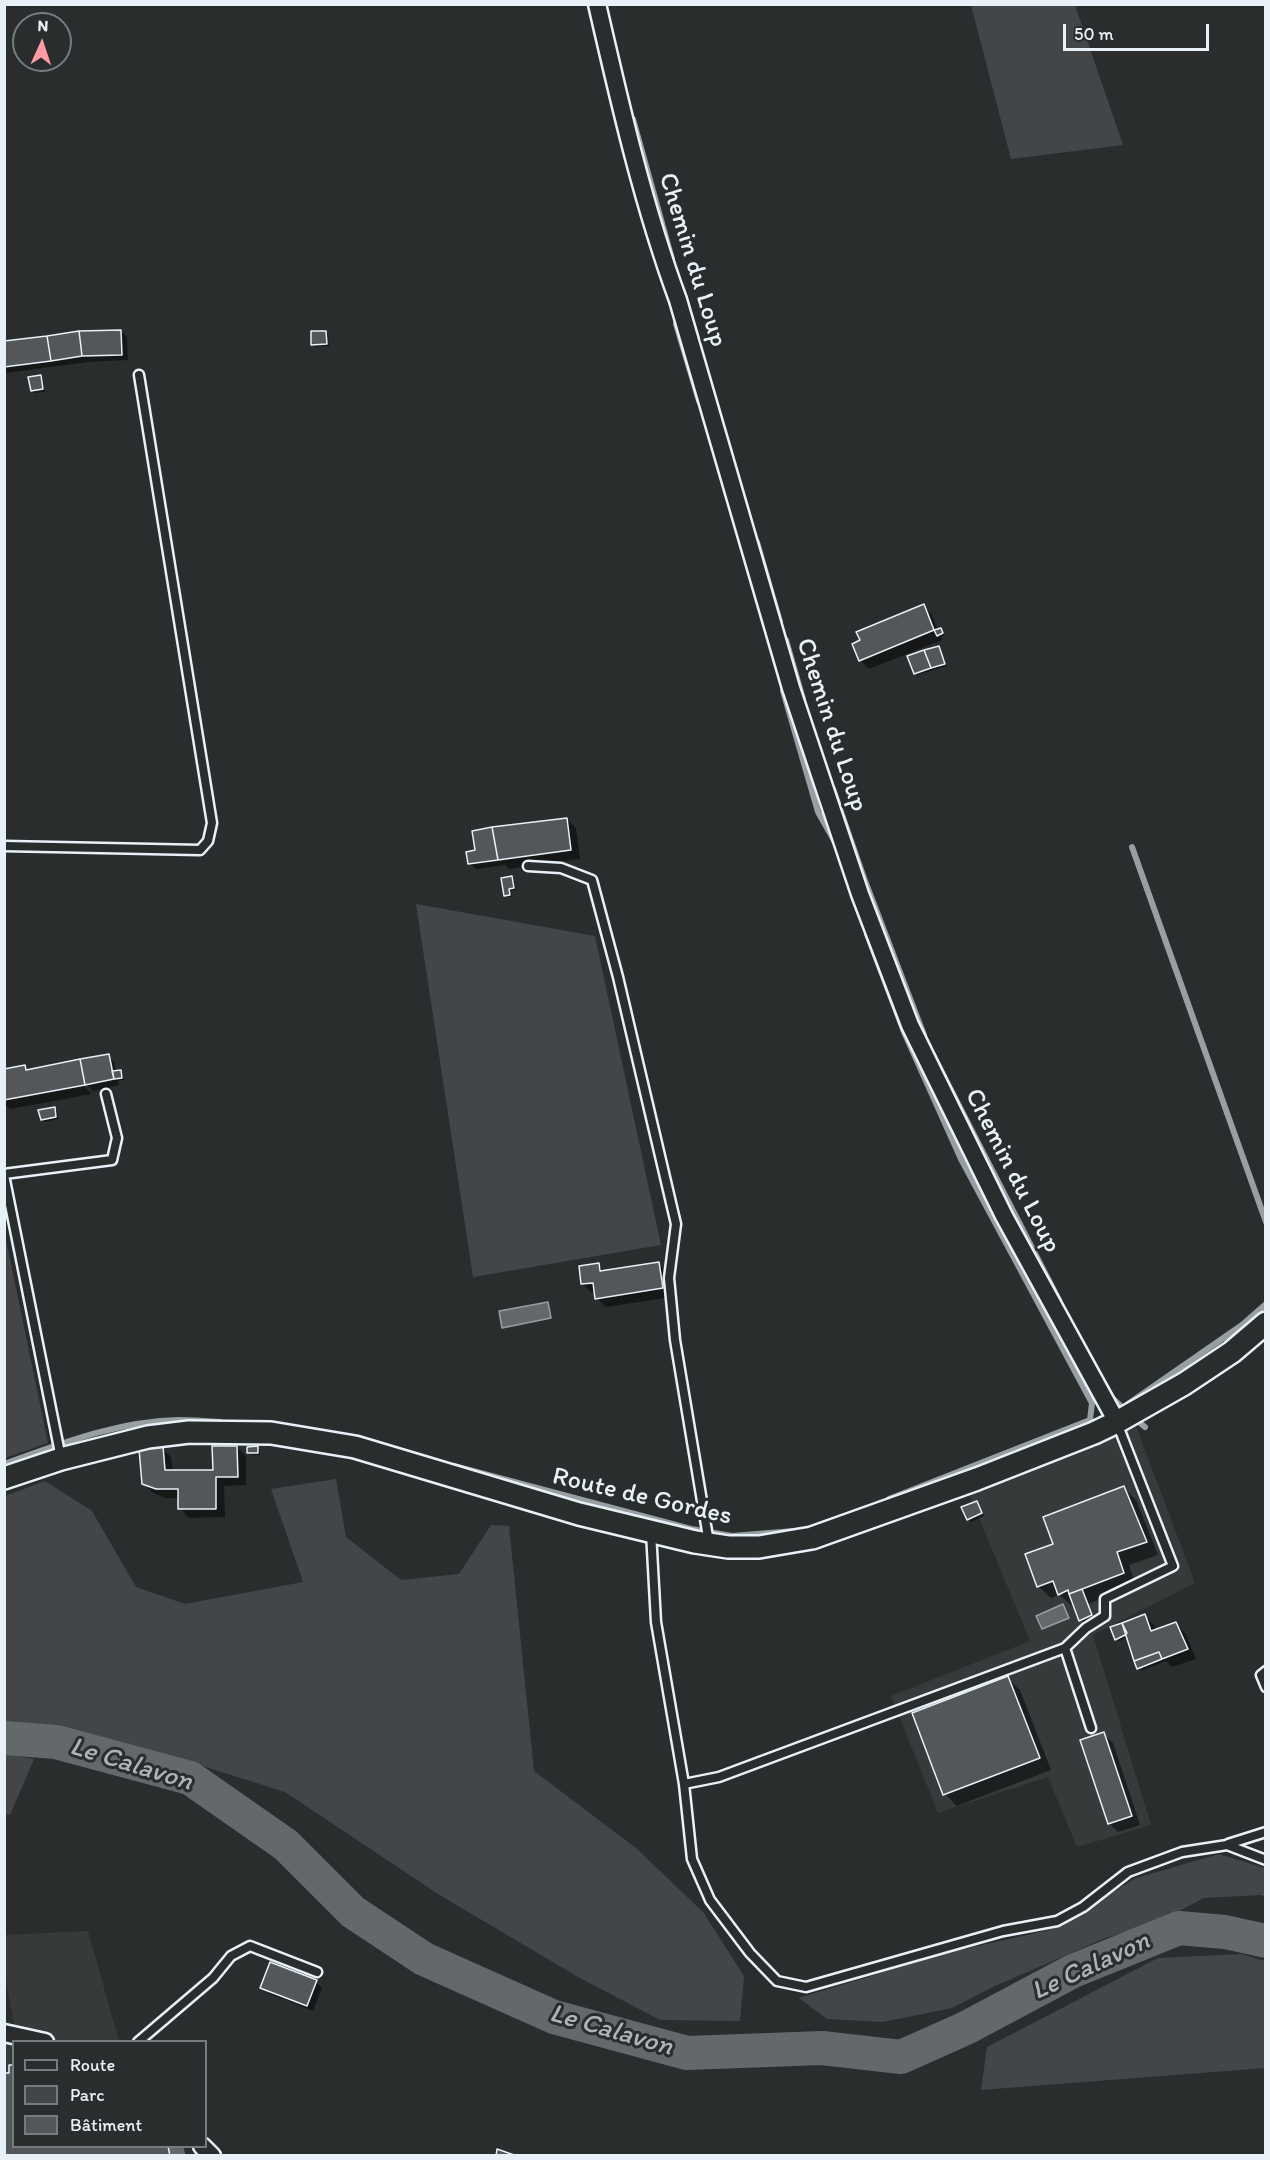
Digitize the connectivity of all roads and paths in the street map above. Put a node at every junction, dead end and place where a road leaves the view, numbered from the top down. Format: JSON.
{"nodes":[{"id":1,"x":597,"y":4,"type":"edge"},
{"id":2,"x":139,"y":375,"type":"dead end"},
{"id":3,"x":4,"y":846,"type":"edge"},
{"id":4,"x":528,"y":866,"type":"dead end"},
{"id":5,"x":106,"y":1094,"type":"dead end"},
{"id":6,"x":4,"y":1174,"type":"edge"},
{"id":7,"x":1266,"y":1323,"type":"edge"},
{"id":8,"x":1117,"y":1422,"type":"junction"},
{"id":9,"x":61,"y":1459,"type":"junction"},
{"id":10,"x":4,"y":1478,"type":"edge"},
{"id":11,"x":651,"y":1532,"type":"junction"},
{"id":12,"x":710,"y":1544,"type":"junction"},
{"id":13,"x":1065,"y":1648,"type":"junction"},
{"id":14,"x":1266,"y":1671,"type":"edge"},
{"id":15,"x":1266,"y":1687,"type":"edge"},
{"id":16,"x":1091,"y":1728,"type":"dead end"},
{"id":17,"x":684,"y":1784,"type":"junction"},
{"id":18,"x":1266,"y":1832,"type":"edge"},
{"id":19,"x":1227,"y":1845,"type":"junction"},
{"id":20,"x":1266,"y":1860,"type":"edge"},
{"id":21,"x":317,"y":1972,"type":"dead end"},
{"id":22,"x":4,"y":2033,"type":"edge"},
{"id":23,"x":36,"y":2040,"type":"edge"},
{"id":24,"x":140,"y":2040,"type":"edge"}],
"edges":[{"from":1,"to":8,"type":"street","name":"Chemin du Loup"},
{"from":2,"to":3,"type":"lane"},
{"from":4,"to":12,"type":"lane"},
{"from":5,"to":6,"type":"lane"},
{"from":6,"to":9,"type":"lane"},
{"from":7,"to":8,"type":"street","name":"Route de Gordes"},
{"from":8,"to":12,"type":"street","name":"Route de Gordes"},
{"from":8,"to":13,"type":"lane"},
{"from":9,"to":10,"type":"street","name":"Route de Gordes"},
{"from":9,"to":11,"type":"street","name":"Route de Gordes"},
{"from":11,"to":12,"type":"street","name":"Route de Gordes"},
{"from":11,"to":17,"type":"lane"},
{"from":13,"to":16,"type":"lane"},
{"from":13,"to":17,"type":"lane"},
{"from":14,"to":15,"type":"lane"},
{"from":17,"to":19,"type":"lane"},
{"from":18,"to":19,"type":"lane"},
{"from":19,"to":20,"type":"lane"},
{"from":21,"to":24,"type":"lane"},
{"from":22,"to":23,"type":"street"}]}
